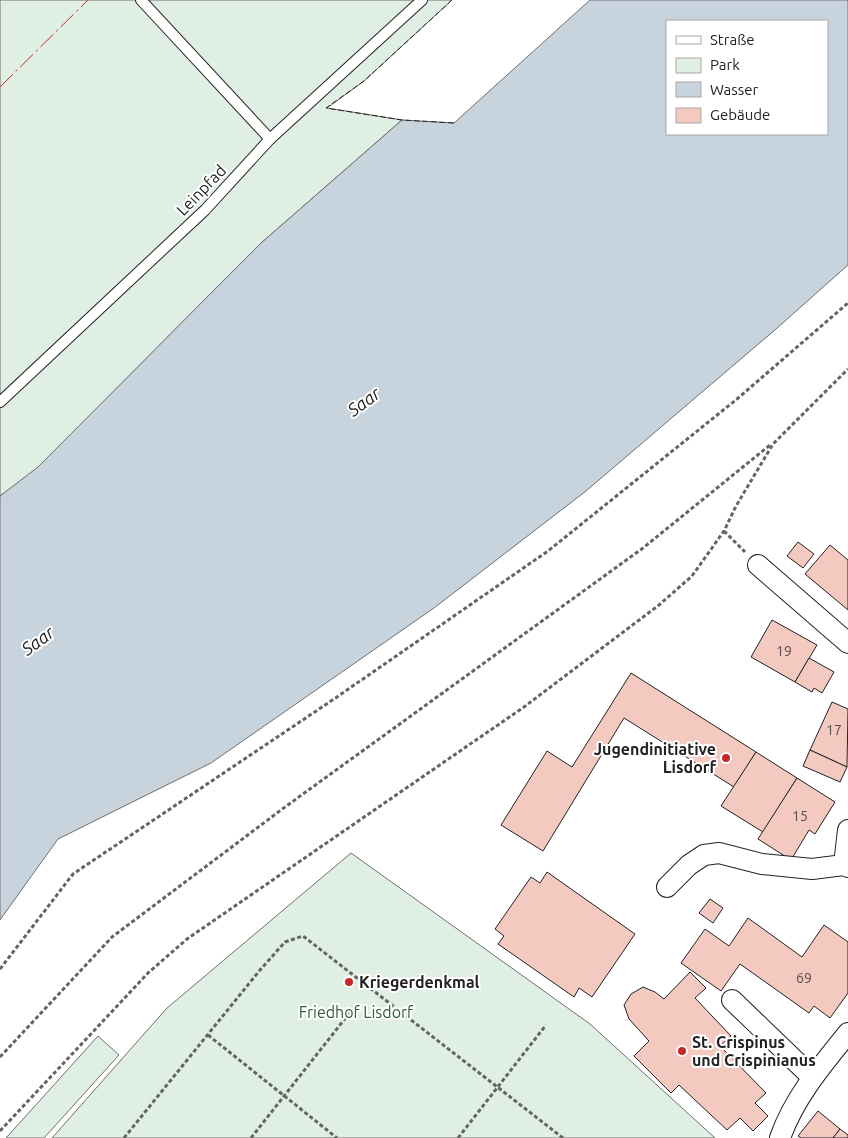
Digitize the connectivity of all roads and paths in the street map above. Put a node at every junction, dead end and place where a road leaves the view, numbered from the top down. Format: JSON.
{"nodes":[{"id":1,"x":141,"y":0,"type":"edge"},
{"id":2,"x":422,"y":0,"type":"edge"},
{"id":3,"x":270,"y":139,"type":"junction"},
{"id":4,"x":848,"y":303,"type":"edge"},
{"id":5,"x":848,"y":369,"type":"edge"},
{"id":6,"x":0,"y":402,"type":"edge"},
{"id":7,"x":773,"y":444,"type":"junction"},
{"id":8,"x":724,"y":531,"type":"junction"},
{"id":9,"x":758,"y":565,"type":"joint"},
{"id":10,"x":848,"y":643,"type":"edge"},
{"id":11,"x":848,"y":830,"type":"edge"},
{"id":12,"x":846,"y":866,"type":"edge"},
{"id":13,"x":667,"y":887,"type":"dead end"},
{"id":14,"x":0,"y":969,"type":"edge"},
{"id":15,"x":732,"y":1000,"type":"dead end"},
{"id":16,"x":351,"y":1011,"type":"dead end"},
{"id":17,"x":546,"y":1025,"type":"dead end"},
{"id":18,"x":848,"y":1033,"type":"edge"},
{"id":19,"x":208,"y":1034,"type":"junction"},
{"id":20,"x":0,"y":1057,"type":"edge"},
{"id":21,"x":812,"y":1077,"type":"junction"},
{"id":22,"x":498,"y":1088,"type":"junction"},
{"id":23,"x":285,"y":1096,"type":"junction"},
{"id":24,"x":0,"y":1131,"type":"edge"},
{"id":25,"x":124,"y":1138,"type":"edge"},
{"id":26,"x":251,"y":1138,"type":"edge"},
{"id":27,"x":337,"y":1138,"type":"edge"},
{"id":28,"x":458,"y":1138,"type":"edge"},
{"id":29,"x":562,"y":1138,"type":"edge"},
{"id":30,"x":780,"y":1138,"type":"edge"}],
"edges":[{"from":1,"to":3,"type":"lane"},
{"from":2,"to":3,"type":"lane","name":"Leinpfad"},
{"from":3,"to":6,"type":"lane","name":"Leinpfad"},
{"from":4,"to":14,"type":"path"},
{"from":5,"to":7,"type":"path"},
{"from":7,"to":8,"type":"path"},
{"from":7,"to":20,"type":"path"},
{"from":8,"to":9,"type":"path"},
{"from":8,"to":24,"type":"path"},
{"from":9,"to":10,"type":"street"},
{"from":11,"to":12,"type":"street"},
{"from":12,"to":13,"type":"street"},
{"from":15,"to":21,"type":"street"},
{"from":16,"to":23,"type":"path"},
{"from":17,"to":22,"type":"path"},
{"from":18,"to":21,"type":"street"},
{"from":19,"to":22,"type":"path"},
{"from":19,"to":23,"type":"path"},
{"from":19,"to":25,"type":"path"},
{"from":21,"to":30,"type":"street"},
{"from":22,"to":28,"type":"path"},
{"from":22,"to":29,"type":"path"},
{"from":23,"to":26,"type":"path"},
{"from":23,"to":27,"type":"path"}]}
